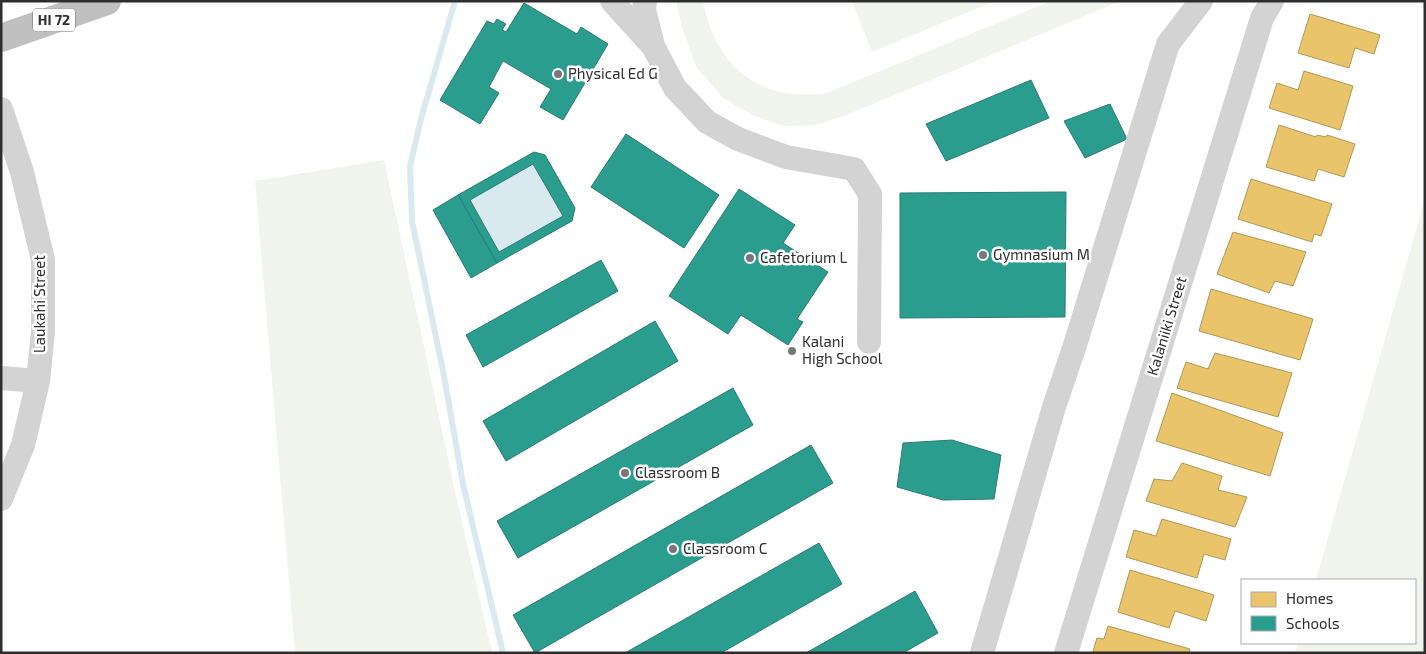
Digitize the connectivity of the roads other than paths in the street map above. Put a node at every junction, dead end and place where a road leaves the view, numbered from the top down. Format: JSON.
{"nodes":[{"id":1,"x":107,"y":1,"type":"edge"},
{"id":2,"x":612,"y":1,"type":"edge"},
{"id":3,"x":645,"y":1,"type":"edge"},
{"id":4,"x":1201,"y":1,"type":"edge"},
{"id":5,"x":1272,"y":1,"type":"edge"},
{"id":6,"x":1,"y":38,"type":"edge"},
{"id":7,"x":653,"y":46,"type":"junction"},
{"id":8,"x":1,"y":109,"type":"edge"},
{"id":9,"x":869,"y":342,"type":"dead end"},
{"id":10,"x":1,"y":378,"type":"edge"},
{"id":11,"x":38,"y":381,"type":"junction"},
{"id":12,"x":1,"y":499,"type":"edge"},
{"id":13,"x":982,"y":653,"type":"edge"},
{"id":14,"x":1066,"y":653,"type":"edge"}],
"edges":[{"from":1,"to":6,"type":"highway","number":"HI 72"},
{"from":2,"to":7,"type":"street"},
{"from":3,"to":7,"type":"street"},
{"from":4,"to":13,"type":"street"},
{"from":5,"to":14,"type":"street","name":"Kalaniiki Street"},
{"from":7,"to":9,"type":"street"},
{"from":8,"to":11,"type":"street","name":"Laukahi Street"},
{"from":10,"to":11,"type":"street"},
{"from":11,"to":12,"type":"street","name":"Laukahi Street"}]}
